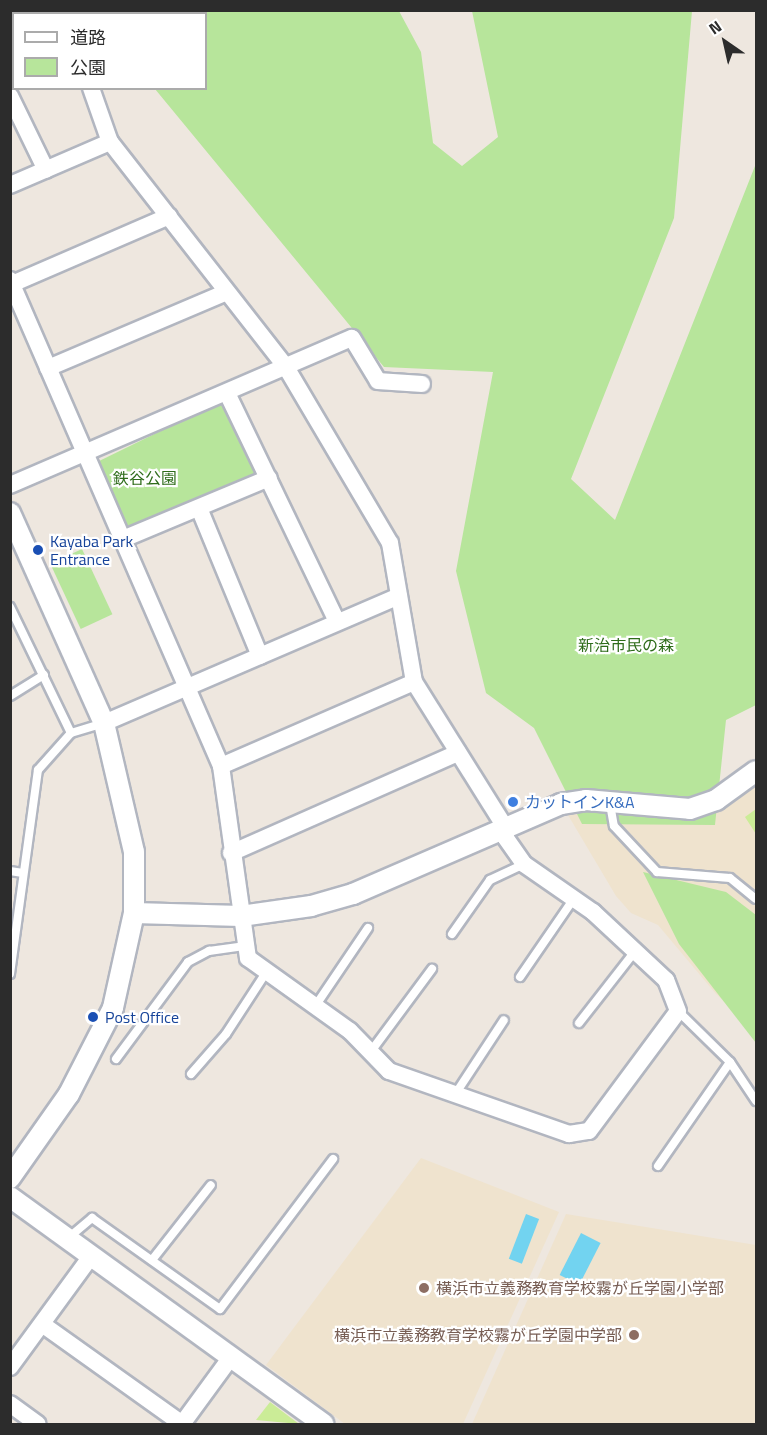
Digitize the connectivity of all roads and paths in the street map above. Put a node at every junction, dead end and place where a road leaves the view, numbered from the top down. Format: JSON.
{"nodes":[{"id":1,"x":92,"y":90,"type":"edge"},
{"id":2,"x":10,"y":96,"type":"edge"},
{"id":3,"x":110,"y":142,"type":"junction"},
{"id":4,"x":46,"y":170,"type":"junction"},
{"id":5,"x":10,"y":184,"type":"edge"},
{"id":6,"x":169,"y":216,"type":"junction"},
{"id":7,"x":11,"y":282,"type":"edge"},
{"id":8,"x":226,"y":292,"type":"junction"},
{"id":9,"x":286,"y":367,"type":"junction"},
{"id":10,"x":48,"y":369,"type":"junction"},
{"id":11,"x":422,"y":384,"type":"dead end"},
{"id":12,"x":227,"y":393,"type":"junction"},
{"id":13,"x":85,"y":453,"type":"junction"},
{"id":14,"x":269,"y":478,"type":"junction"},
{"id":15,"x":10,"y":485,"type":"edge"},
{"id":16,"x":199,"y":508,"type":"junction"},
{"id":17,"x":10,"y":513,"type":"edge"},
{"id":18,"x":123,"y":539,"type":"junction"},
{"id":19,"x":399,"y":597,"type":"junction"},
{"id":20,"x":10,"y":607,"type":"edge"},
{"id":21,"x":337,"y":622,"type":"junction"},
{"id":22,"x":260,"y":656,"type":"junction"},
{"id":23,"x":44,"y":675,"type":"junction"},
{"id":24,"x":414,"y":682,"type":"junction"},
{"id":25,"x":188,"y":686,"type":"junction"},
{"id":26,"x":10,"y":696,"type":"edge"},
{"id":27,"x":104,"y":723,"type":"junction"},
{"id":28,"x":71,"y":733,"type":"junction"},
{"id":29,"x":458,"y":753,"type":"junction"},
{"id":30,"x":221,"y":766,"type":"junction"},
{"id":31,"x":756,"y":771,"type":"edge"},
{"id":32,"x":610,"y":804,"type":"junction"},
{"id":33,"x":505,"y":827,"type":"junction"},
{"id":34,"x":231,"y":854,"type":"junction"},
{"id":35,"x":524,"y":864,"type":"junction"},
{"id":36,"x":10,"y":871,"type":"edge"},
{"id":37,"x":22,"y":873,"type":"junction"},
{"id":38,"x":756,"y":899,"type":"edge"},
{"id":39,"x":573,"y":900,"type":"junction"},
{"id":40,"x":134,"y":913,"type":"junction"},
{"id":41,"x":241,"y":916,"type":"junction"},
{"id":42,"x":368,"y":928,"type":"dead end"},
{"id":43,"x":452,"y":934,"type":"dead end"},
{"id":44,"x":246,"y":946,"type":"junction"},
{"id":45,"x":636,"y":950,"type":"junction"},
{"id":46,"x":432,"y":969,"type":"dead end"},
{"id":47,"x":267,"y":971,"type":"junction"},
{"id":48,"x":10,"y":974,"type":"edge"},
{"id":49,"x":520,"y":977,"type":"dead end"},
{"id":50,"x":316,"y":1005,"type":"junction"},
{"id":51,"x":678,"y":1011,"type":"junction"},
{"id":52,"x":504,"y":1020,"type":"dead end"},
{"id":53,"x":579,"y":1023,"type":"dead end"},
{"id":54,"x":368,"y":1054,"type":"junction"},
{"id":55,"x":116,"y":1059,"type":"dead end"},
{"id":56,"x":730,"y":1062,"type":"junction"},
{"id":57,"x":190,"y":1074,"type":"dead end"},
{"id":58,"x":456,"y":1093,"type":"junction"},
{"id":59,"x":756,"y":1101,"type":"edge"},
{"id":60,"x":333,"y":1159,"type":"dead end"},
{"id":61,"x":658,"y":1166,"type":"dead end"},
{"id":62,"x":10,"y":1178,"type":"edge"},
{"id":63,"x":211,"y":1185,"type":"dead end"},
{"id":64,"x":10,"y":1197,"type":"edge"},
{"id":65,"x":67,"y":1239,"type":"junction"},
{"id":66,"x":93,"y":1255,"type":"junction"},
{"id":67,"x":152,"y":1260,"type":"junction"},
{"id":68,"x":42,"y":1324,"type":"junction"},
{"id":69,"x":231,"y":1357,"type":"junction"},
{"id":70,"x":10,"y":1367,"type":"edge"},
{"id":71,"x":10,"y":1404,"type":"edge"},
{"id":72,"x":182,"y":1424,"type":"edge"},
{"id":73,"x":38,"y":1425,"type":"edge"},
{"id":74,"x":324,"y":1425,"type":"edge"}],
"edges":[{"from":1,"to":3,"type":"street"},
{"from":2,"to":4,"type":"street"},
{"from":3,"to":4,"type":"street"},
{"from":3,"to":6,"type":"street"},
{"from":4,"to":5,"type":"street"},
{"from":6,"to":7,"type":"street"},
{"from":6,"to":8,"type":"street"},
{"from":7,"to":10,"type":"street"},
{"from":8,"to":9,"type":"street"},
{"from":8,"to":10,"type":"street"},
{"from":9,"to":11,"type":"street"},
{"from":9,"to":12,"type":"street"},
{"from":9,"to":19,"type":"street"},
{"from":10,"to":13,"type":"street"},
{"from":12,"to":13,"type":"street"},
{"from":12,"to":14,"type":"street"},
{"from":13,"to":15,"type":"street"},
{"from":13,"to":18,"type":"street"},
{"from":14,"to":16,"type":"street"},
{"from":14,"to":21,"type":"street"},
{"from":16,"to":18,"type":"street"},
{"from":16,"to":22,"type":"street"},
{"from":17,"to":27,"type":"street"},
{"from":18,"to":25,"type":"street"},
{"from":19,"to":21,"type":"street"},
{"from":19,"to":24,"type":"street"},
{"from":20,"to":23,"type":"lane"},
{"from":21,"to":22,"type":"street"},
{"from":22,"to":25,"type":"street"},
{"from":23,"to":26,"type":"lane"},
{"from":23,"to":28,"type":"lane"},
{"from":24,"to":29,"type":"street"},
{"from":24,"to":30,"type":"street"},
{"from":25,"to":27,"type":"street"},
{"from":25,"to":30,"type":"street"},
{"from":27,"to":28,"type":"lane"},
{"from":27,"to":40,"type":"street"},
{"from":28,"to":37,"type":"lane"},
{"from":29,"to":33,"type":"street"},
{"from":29,"to":34,"type":"street"},
{"from":30,"to":34,"type":"street"},
{"from":31,"to":32,"type":"street"},
{"from":32,"to":33,"type":"street"},
{"from":32,"to":38,"type":"lane"},
{"from":33,"to":35,"type":"street"},
{"from":33,"to":41,"type":"street"},
{"from":34,"to":41,"type":"street"},
{"from":35,"to":39,"type":"street"},
{"from":35,"to":43,"type":"lane"},
{"from":36,"to":37,"type":"lane"},
{"from":37,"to":48,"type":"lane"},
{"from":39,"to":45,"type":"street"},
{"from":39,"to":49,"type":"lane"},
{"from":40,"to":41,"type":"street"},
{"from":40,"to":62,"type":"street"},
{"from":41,"to":44,"type":"street"},
{"from":42,"to":50,"type":"lane"},
{"from":44,"to":47,"type":"street"},
{"from":44,"to":55,"type":"lane"},
{"from":45,"to":51,"type":"street"},
{"from":45,"to":53,"type":"lane"},
{"from":46,"to":54,"type":"lane"},
{"from":47,"to":50,"type":"street"},
{"from":47,"to":57,"type":"lane"},
{"from":50,"to":54,"type":"street"},
{"from":51,"to":56,"type":"lane"},
{"from":51,"to":58,"type":"street"},
{"from":52,"to":58,"type":"lane"},
{"from":54,"to":58,"type":"street"},
{"from":56,"to":59,"type":"lane"},
{"from":56,"to":61,"type":"lane"},
{"from":60,"to":67,"type":"lane"},
{"from":63,"to":67,"type":"lane"},
{"from":64,"to":65,"type":"street"},
{"from":65,"to":66,"type":"street"},
{"from":65,"to":67,"type":"lane"},
{"from":66,"to":68,"type":"street"},
{"from":66,"to":69,"type":"street"},
{"from":68,"to":70,"type":"street"},
{"from":68,"to":72,"type":"street"},
{"from":69,"to":72,"type":"street"},
{"from":69,"to":74,"type":"street"},
{"from":71,"to":73,"type":"street"}]}
